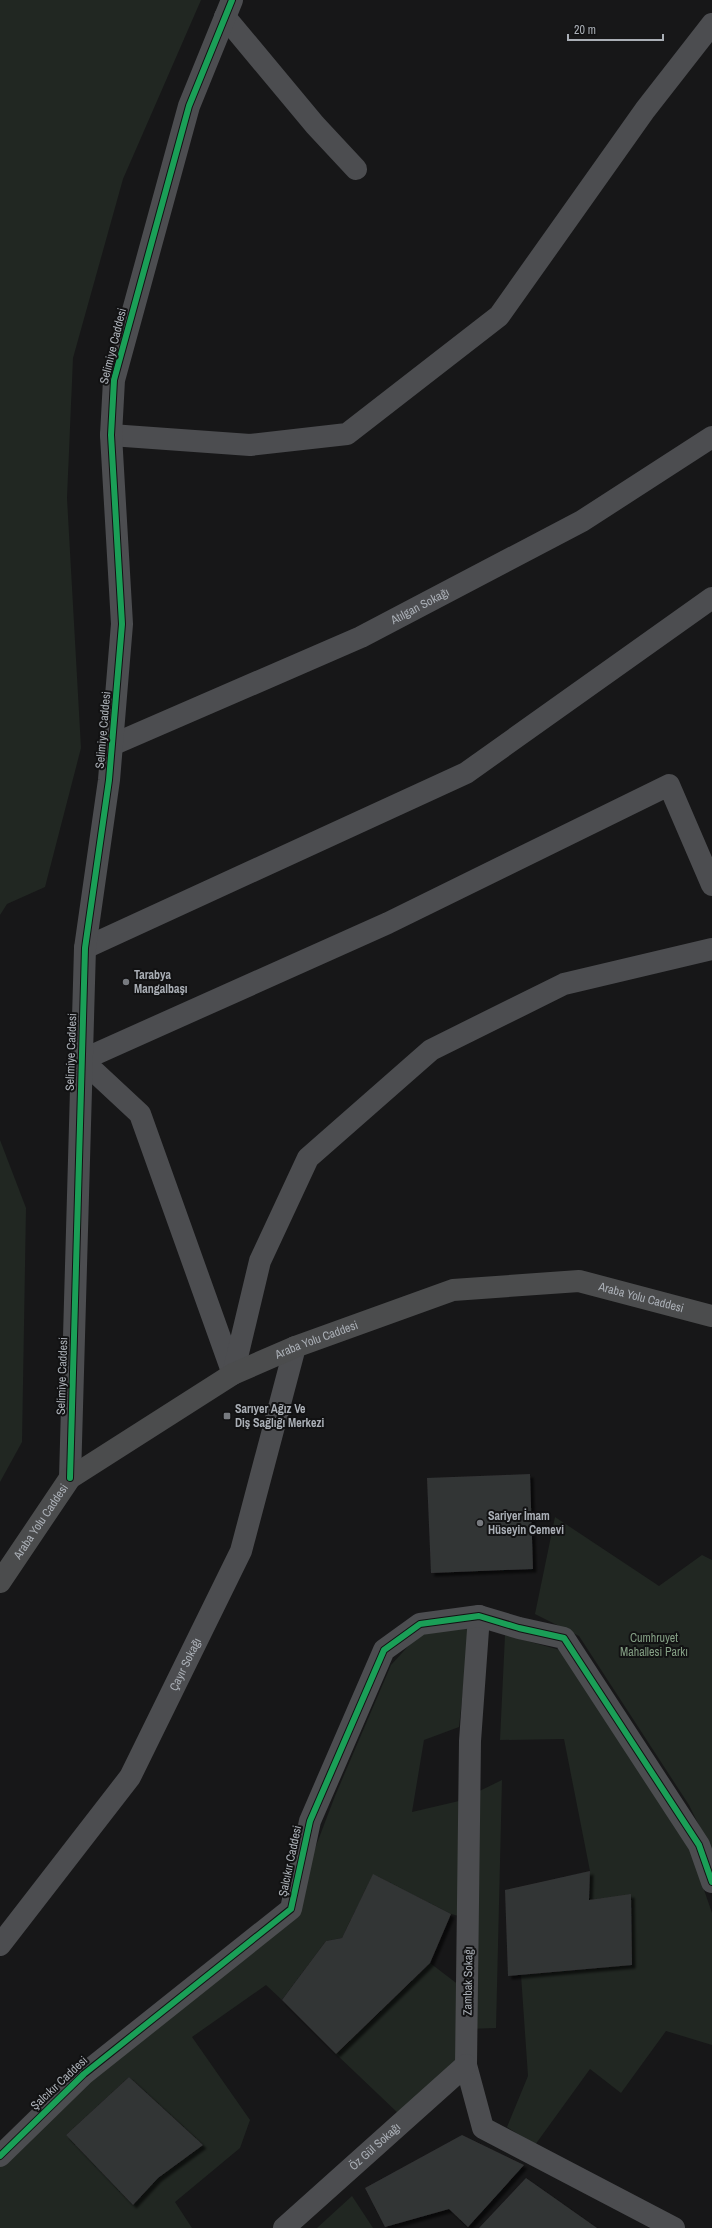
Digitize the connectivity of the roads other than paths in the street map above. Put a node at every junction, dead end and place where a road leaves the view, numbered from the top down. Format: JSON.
{"nodes":[{"id":1,"x":228,"y":9,"type":"edge"},
{"id":2,"x":712,"y":24,"type":"edge"},
{"id":3,"x":356,"y":169,"type":"dead end"},
{"id":4,"x":110,"y":435,"type":"junction"},
{"id":5,"x":712,"y":437,"type":"edge"},
{"id":6,"x":712,"y":598,"type":"edge"},
{"id":7,"x":112,"y":745,"type":"junction"},
{"id":8,"x":712,"y":885,"type":"edge"},
{"id":9,"x":85,"y":948,"type":"junction"},
{"id":10,"x":712,"y":949,"type":"edge"},
{"id":11,"x":82,"y":1060,"type":"junction"},
{"id":12,"x":712,"y":1316,"type":"edge"},
{"id":13,"x":295,"y":1347,"type":"junction"},
{"id":14,"x":232,"y":1374,"type":"junction"},
{"id":15,"x":70,"y":1478,"type":"junction"},
{"id":16,"x":0,"y":1582,"type":"edge"},
{"id":17,"x":479,"y":1616,"type":"junction"},
{"id":18,"x":712,"y":1882,"type":"edge"},
{"id":19,"x":0,"y":1945,"type":"edge"},
{"id":20,"x":466,"y":2065,"type":"junction"},
{"id":21,"x":0,"y":2156,"type":"edge"},
{"id":22,"x":284,"y":2228,"type":"edge"},
{"id":23,"x":674,"y":2228,"type":"edge"}],
"edges":[{"from":1,"to":3,"type":"street"},
{"from":1,"to":4,"type":"street","name":"Selimiye Caddesi"},
{"from":2,"to":4,"type":"street"},
{"from":4,"to":7,"type":"street","name":"Selimiye Caddesi"},
{"from":5,"to":7,"type":"street","name":"Atılgan Sokağı"},
{"from":6,"to":9,"type":"street"},
{"from":7,"to":9,"type":"street","name":"Selimiye Caddesi"},
{"from":8,"to":11,"type":"street"},
{"from":9,"to":11,"type":"street","name":"Selimiye Caddesi"},
{"from":10,"to":14,"type":"street"},
{"from":11,"to":14,"type":"street"},
{"from":11,"to":15,"type":"street","name":"Selimiye Caddesi"},
{"from":12,"to":13,"type":"street","name":"Araba Yolu Caddesi"},
{"from":13,"to":14,"type":"street","name":"Araba Yolu Caddesi"},
{"from":13,"to":19,"type":"street","name":"Çayır Sokağı"},
{"from":14,"to":15,"type":"street","name":"Araba Yolu Caddesi"},
{"from":15,"to":16,"type":"street","name":"Araba Yolu Caddesi"},
{"from":17,"to":18,"type":"street"},
{"from":17,"to":20,"type":"street","name":"Zambak Sokağı"},
{"from":17,"to":21,"type":"street","name":"Şalcıkır Caddesi"},
{"from":20,"to":22,"type":"street","name":"Öz Gül Sokağı"},
{"from":20,"to":23,"type":"street","name":"Zambak Sokağı"}]}
